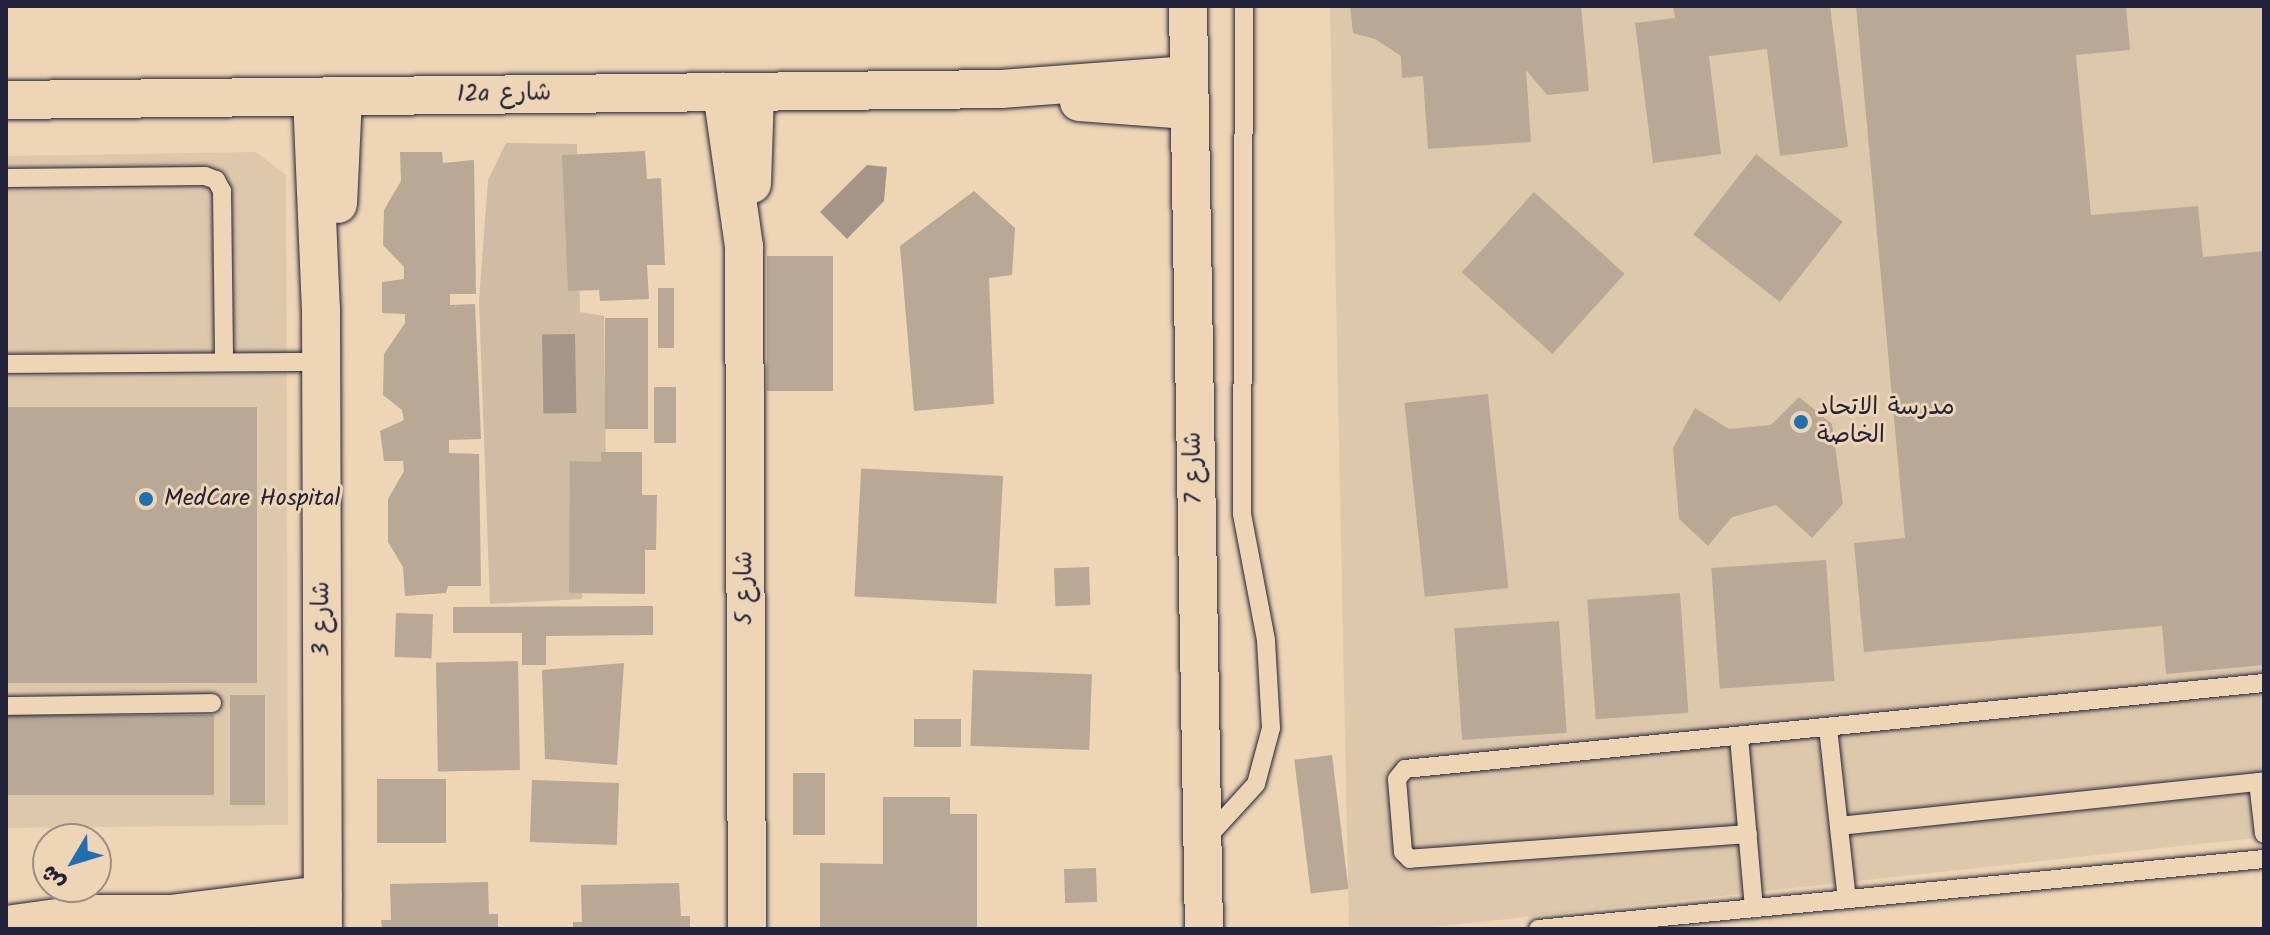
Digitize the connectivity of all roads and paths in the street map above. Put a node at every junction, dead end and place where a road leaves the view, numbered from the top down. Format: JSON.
{"nodes":[{"id":1,"x":1188,"y":6,"type":"edge"},
{"id":2,"x":1244,"y":6,"type":"edge"},
{"id":3,"x":738,"y":92,"type":"junction"},
{"id":4,"x":1188,"y":92,"type":"junction"},
{"id":5,"x":328,"y":96,"type":"junction"},
{"id":6,"x":6,"y":100,"type":"edge"},
{"id":7,"x":6,"y":178,"type":"edge"},
{"id":8,"x":224,"y":362,"type":"junction"},
{"id":9,"x":322,"y":362,"type":"junction"},
{"id":10,"x":6,"y":364,"type":"edge"},
{"id":11,"x":2264,"y":683,"type":"edge"},
{"id":12,"x":212,"y":703,"type":"dead end"},
{"id":13,"x":6,"y":706,"type":"edge"},
{"id":14,"x":1828,"y":728,"type":"junction"},
{"id":15,"x":1739,"y":737,"type":"junction"},
{"id":16,"x":2261,"y":781,"type":"edge"},
{"id":17,"x":1839,"y":826,"type":"junction"},
{"id":18,"x":1748,"y":834,"type":"junction"},
{"id":19,"x":2264,"y":834,"type":"edge"},
{"id":20,"x":1199,"y":845,"type":"junction"},
{"id":21,"x":2264,"y":859,"type":"edge"},
{"id":22,"x":1847,"y":899,"type":"junction"},
{"id":23,"x":6,"y":904,"type":"edge"},
{"id":24,"x":1754,"y":908,"type":"junction"},
{"id":25,"x":85,"y":914,"type":"junction"},
{"id":26,"x":323,"y":918,"type":"edge"},
{"id":27,"x":6,"y":925,"type":"edge"},
{"id":28,"x":747,"y":929,"type":"edge"},
{"id":29,"x":1204,"y":929,"type":"edge"},
{"id":30,"x":1538,"y":929,"type":"edge"}],
"edges":[{"from":1,"to":4,"type":"street","name":"شارع 7"},
{"from":2,"to":20,"type":"lane"},
{"from":3,"to":4,"type":"street","name":"12a شارع"},
{"from":3,"to":5,"type":"street","name":"12a شارع"},
{"from":3,"to":28,"type":"street","name":"شارع 5"},
{"from":4,"to":20,"type":"street","name":"شارع 7"},
{"from":5,"to":6,"type":"street","name":"12a شارع"},
{"from":5,"to":9,"type":"street","name":"شارع 3"},
{"from":7,"to":8,"type":"lane"},
{"from":8,"to":9,"type":"lane"},
{"from":8,"to":10,"type":"lane"},
{"from":9,"to":26,"type":"street","name":"شارع 3"},
{"from":11,"to":14,"type":"lane"},
{"from":12,"to":13,"type":"lane"},
{"from":14,"to":15,"type":"lane"},
{"from":14,"to":17,"type":"lane"},
{"from":15,"to":18,"type":"lane"},
{"from":15,"to":18,"type":"lane"},
{"from":16,"to":17,"type":"lane"},
{"from":16,"to":19,"type":"lane"},
{"from":17,"to":22,"type":"lane"},
{"from":18,"to":24,"type":"lane"},
{"from":20,"to":29,"type":"street","name":"شارع 7"},
{"from":21,"to":22,"type":"lane"},
{"from":22,"to":24,"type":"lane"},
{"from":23,"to":25,"type":"street"},
{"from":24,"to":30,"type":"lane"},
{"from":25,"to":26,"type":"street"},
{"from":25,"to":27,"type":"street"}]}
